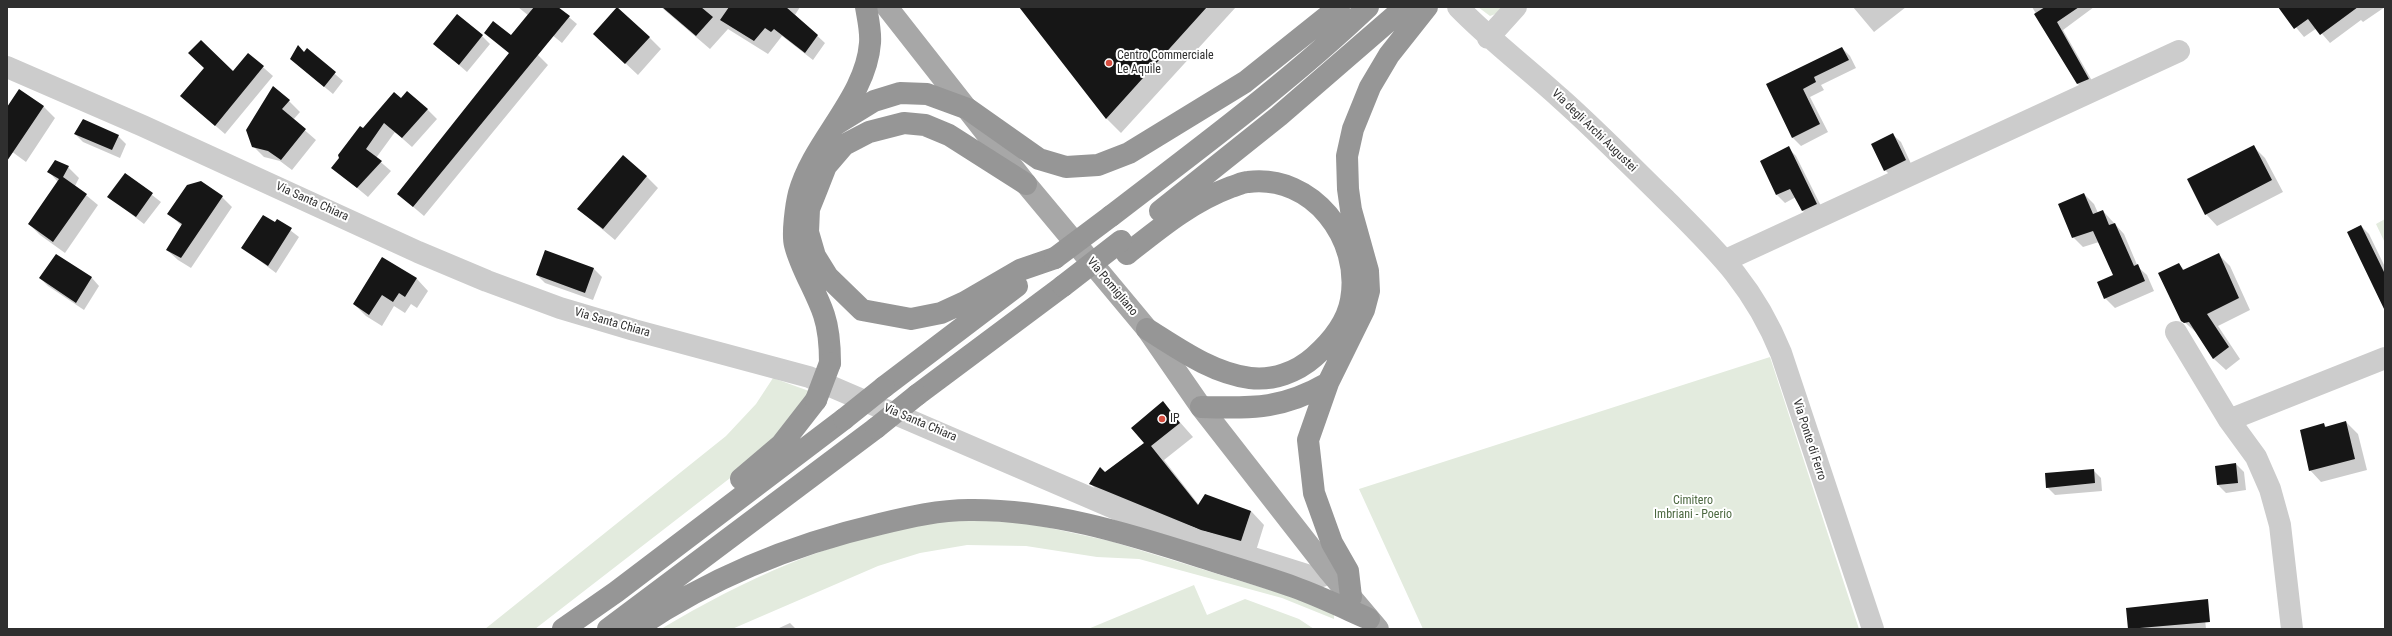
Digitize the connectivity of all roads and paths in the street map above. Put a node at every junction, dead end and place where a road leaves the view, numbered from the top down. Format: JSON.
{"nodes":[{"id":1,"x":866,"y":7,"type":"edge"},
{"id":2,"x":887,"y":7,"type":"edge"},
{"id":3,"x":1339,"y":7,"type":"edge"},
{"id":4,"x":1368,"y":7,"type":"edge"},
{"id":5,"x":1458,"y":7,"type":"edge"},
{"id":6,"x":1516,"y":7,"type":"edge"},
{"id":7,"x":1418,"y":8,"type":"edge"},
{"id":8,"x":1488,"y":38,"type":"junction"},
{"id":9,"x":2179,"y":51,"type":"dead end"},
{"id":10,"x":7,"y":67,"type":"edge"},
{"id":11,"x":968,"y":109,"type":"junction"},
{"id":12,"x":835,"y":125,"type":"junction"},
{"id":13,"x":1026,"y":184,"type":"junction"},
{"id":14,"x":1124,"y":248,"type":"junction"},
{"id":15,"x":1055,"y":258,"type":"junction"},
{"id":16,"x":1726,"y":260,"type":"junction"},
{"id":17,"x":1147,"y":329,"type":"junction"},
{"id":18,"x":2176,"y":332,"type":"dead end"},
{"id":19,"x":2385,"y":358,"type":"edge"},
{"id":20,"x":1328,"y":383,"type":"junction"},
{"id":21,"x":1201,"y":407,"type":"junction"},
{"id":22,"x":2229,"y":420,"type":"junction"},
{"id":23,"x":1191,"y":538,"type":"junction"},
{"id":24,"x":1220,"y":563,"type":"junction"},
{"id":25,"x":1329,"y":571,"type":"junction"},
{"id":26,"x":616,"y":592,"type":"junction"},
{"id":27,"x":1351,"y":596,"type":"junction"},
{"id":28,"x":1374,"y":624,"type":"edge"},
{"id":29,"x":563,"y":629,"type":"edge"},
{"id":30,"x":608,"y":629,"type":"edge"},
{"id":31,"x":635,"y":629,"type":"edge"},
{"id":32,"x":1873,"y":629,"type":"edge"},
{"id":33,"x":2292,"y":629,"type":"edge"}],
"edges":[{"from":1,"to":12,"type":"highway"},
{"from":2,"to":11,"type":"main road","name":"Via Pomigliano"},
{"from":3,"to":11,"type":"highway"},
{"from":4,"to":15,"type":"highway","bridge":true},
{"from":5,"to":8,"type":"street","name":"Via degli Archi Augustei"},
{"from":6,"to":8,"type":"street"},
{"from":7,"to":14,"type":"highway"},
{"from":7,"to":20,"type":"highway"},
{"from":8,"to":16,"type":"street","name":"Via degli Archi Augustei"},
{"from":9,"to":16,"type":"street"},
{"from":10,"to":23,"type":"street","name":"Via Santa Chiara"},
{"from":11,"to":12,"type":"highway"},
{"from":11,"to":13,"type":"main road","name":"Via Pomigliano"},
{"from":12,"to":26,"type":"highway","bridge":true},
{"from":13,"to":15,"type":"highway"},
{"from":13,"to":17,"type":"main road","name":"Via Pomigliano"},
{"from":14,"to":17,"type":"highway"},
{"from":14,"to":30,"type":"highway","bridge":true},
{"from":15,"to":26,"type":"highway","bridge":true},
{"from":16,"to":32,"type":"street","name":"Via Ponte di Ferro"},
{"from":17,"to":21,"type":"main road","name":"Via Pomigliano"},
{"from":18,"to":22,"type":"street"},
{"from":19,"to":22,"type":"street"},
{"from":20,"to":21,"type":"highway"},
{"from":20,"to":27,"type":"highway"},
{"from":21,"to":25,"type":"main road","name":"Via Pomigliano"},
{"from":22,"to":33,"type":"street"},
{"from":23,"to":24,"type":"street","name":"Via Santa Chiara"},
{"from":23,"to":25,"type":"street"},
{"from":24,"to":28,"type":"highway"},
{"from":24,"to":31,"type":"highway"},
{"from":25,"to":27,"type":"main road","name":"Via Pomigliano"},
{"from":26,"to":29,"type":"highway"},
{"from":27,"to":28,"type":"main road","name":"Via Pomigliano"}]}
